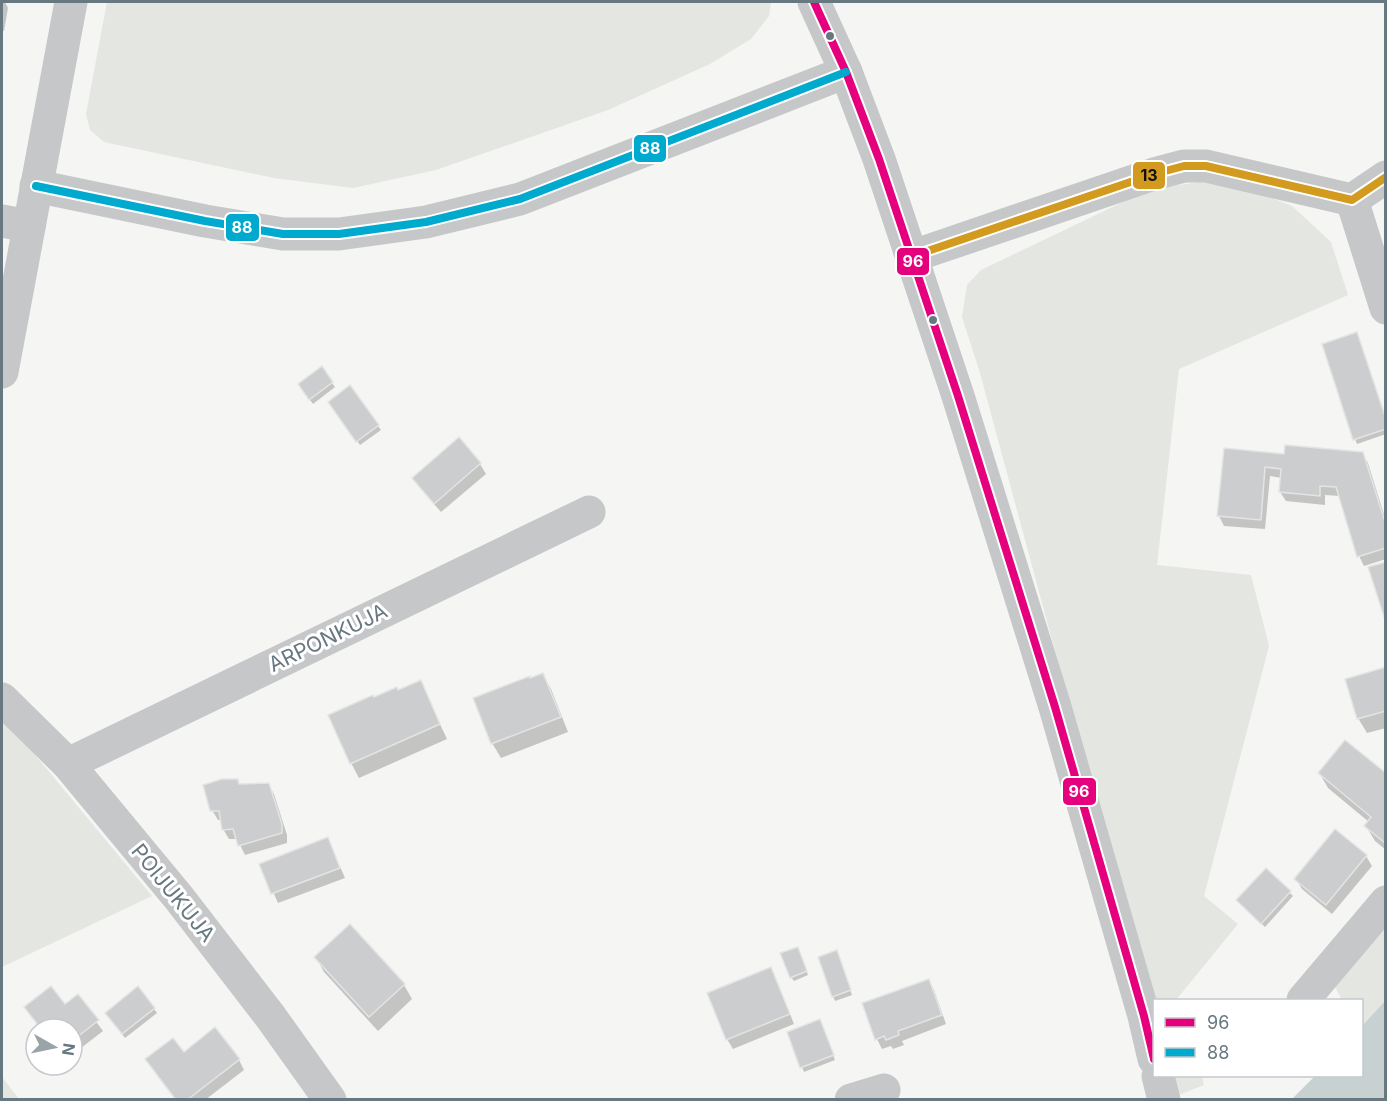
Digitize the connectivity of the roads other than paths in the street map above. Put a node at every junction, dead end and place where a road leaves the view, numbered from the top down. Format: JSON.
{"nodes":[{"id":1,"x":70,"y":2,"type":"edge"},
{"id":2,"x":814,"y":2,"type":"edge"},
{"id":3,"x":846,"y":72,"type":"junction"},
{"id":4,"x":1386,"y":177,"type":"edge"},
{"id":5,"x":36,"y":186,"type":"junction"},
{"id":6,"x":1352,"y":200,"type":"junction"},
{"id":7,"x":15,"y":223,"type":"edge"},
{"id":8,"x":913,"y":256,"type":"junction"},
{"id":9,"x":1386,"y":308,"type":"edge"},
{"id":10,"x":2,"y":372,"type":"edge"},
{"id":11,"x":589,"y":512,"type":"dead end"},
{"id":12,"x":2,"y":699,"type":"edge"},
{"id":13,"x":68,"y":764,"type":"junction"},
{"id":14,"x":1386,"y":902,"type":"edge"},
{"id":15,"x":1304,"y":999,"type":"edge"},
{"id":16,"x":1153,"y":1051,"type":"edge"},
{"id":17,"x":1158,"y":1077,"type":"edge"},
{"id":18,"x":884,"y":1090,"type":"dead end"},
{"id":19,"x":330,"y":1100,"type":"edge"},
{"id":20,"x":851,"y":1100,"type":"edge"},
{"id":21,"x":1164,"y":1100,"type":"edge"}],
"edges":[{"from":1,"to":5,"type":"street"},
{"from":2,"to":3,"type":"street"},
{"from":3,"to":5,"type":"street"},
{"from":3,"to":8,"type":"street"},
{"from":4,"to":6,"type":"street"},
{"from":5,"to":7,"type":"street"},
{"from":6,"to":8,"type":"street"},
{"from":6,"to":9,"type":"street"},
{"from":7,"to":10,"type":"street"},
{"from":8,"to":16,"type":"street"},
{"from":11,"to":13,"type":"street","name":"ARPONKUJA"},
{"from":12,"to":13,"type":"street","name":"POIJUKUJA"},
{"from":13,"to":19,"type":"street","name":"POIJUKUJA"},
{"from":14,"to":15,"type":"street"},
{"from":17,"to":21,"type":"street"},
{"from":18,"to":20,"type":"street"}]}
